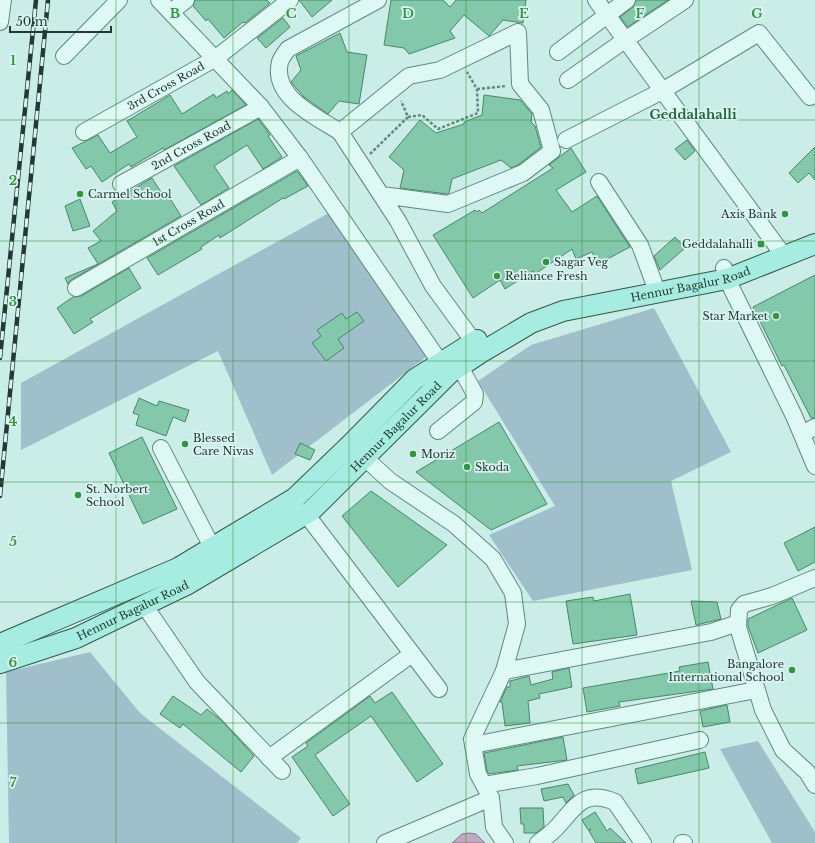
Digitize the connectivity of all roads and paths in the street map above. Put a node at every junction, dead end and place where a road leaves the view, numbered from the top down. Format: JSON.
{"nodes":[{"id":1,"x":3,"y":0,"type":"edge"},
{"id":2,"x":119,"y":0,"type":"edge"},
{"id":3,"x":159,"y":0,"type":"edge"},
{"id":4,"x":186,"y":0,"type":"edge"},
{"id":5,"x":290,"y":0,"type":"edge"},
{"id":6,"x":378,"y":0,"type":"edge"},
{"id":7,"x":596,"y":0,"type":"edge"},
{"id":8,"x":627,"y":0,"type":"edge"},
{"id":9,"x":685,"y":0,"type":"edge"},
{"id":10,"x":171,"y":12,"type":"junction"},
{"id":11,"x":607,"y":14,"type":"junction"},
{"id":12,"x":0,"y":22,"type":"edge"},
{"id":13,"x":625,"y":40,"type":"junction"},
{"id":14,"x":558,"y":52,"type":"dead end"},
{"id":15,"x":64,"y":56,"type":"dead end"},
{"id":16,"x":216,"y":58,"type":"junction"},
{"id":17,"x":460,"y":72,"type":"dead end"},
{"id":18,"x":568,"y":80,"type":"dead end"},
{"id":19,"x":520,"y":84,"type":"junction"},
{"id":20,"x":477,"y":89,"type":"junction"},
{"id":21,"x":662,"y":91,"type":"junction"},
{"id":22,"x":399,"y":97,"type":"dead end"},
{"id":23,"x":810,"y":97,"type":"dead end"},
{"id":24,"x":261,"y":107,"type":"junction"},
{"id":25,"x":408,"y":117,"type":"junction"},
{"id":26,"x":84,"y":132,"type":"dead end"},
{"id":27,"x":340,"y":132,"type":"junction"},
{"id":28,"x":566,"y":140,"type":"dead end"},
{"id":29,"x":300,"y":158,"type":"junction"},
{"id":30,"x":360,"y":164,"type":"junction"},
{"id":31,"x":599,"y":182,"type":"dead end"},
{"id":32,"x":122,"y":184,"type":"dead end"},
{"id":33,"x":382,"y":195,"type":"junction"},
{"id":34,"x":815,"y":231,"type":"edge"},
{"id":35,"x":815,"y":244,"type":"edge"},
{"id":36,"x":781,"y":252,"type":"junction"},
{"id":37,"x":725,"y":274,"type":"junction"},
{"id":38,"x":654,"y":283,"type":"junction"},
{"id":39,"x":76,"y":288,"type":"dead end"},
{"id":40,"x":474,"y":342,"type":"junction"},
{"id":41,"x":450,"y":367,"type":"junction"},
{"id":42,"x":808,"y":431,"type":"edge"},
{"id":43,"x":438,"y":432,"type":"dead end"},
{"id":44,"x":161,"y":448,"type":"dead end"},
{"id":45,"x":364,"y":457,"type":"junction"},
{"id":46,"x":815,"y":466,"type":"edge"},
{"id":47,"x":306,"y":514,"type":"junction"},
{"id":48,"x":212,"y":547,"type":"junction"},
{"id":49,"x":815,"y":578,"type":"edge"},
{"id":50,"x":144,"y":605,"type":"junction"},
{"id":51,"x":738,"y":623,"type":"junction"},
{"id":52,"x":0,"y":644,"type":"edge"},
{"id":53,"x":412,"y":654,"type":"junction"},
{"id":54,"x":0,"y":663,"type":"edge"},
{"id":55,"x":504,"y":671,"type":"junction"},
{"id":56,"x":439,"y":689,"type":"dead end"},
{"id":57,"x":756,"y":690,"type":"junction"},
{"id":58,"x":700,"y":740,"type":"dead end"},
{"id":59,"x":473,"y":745,"type":"junction"},
{"id":60,"x":269,"y":758,"type":"junction"},
{"id":61,"x":282,"y":771,"type":"dead end"},
{"id":62,"x":812,"y":775,"type":"edge"},
{"id":63,"x":484,"y":786,"type":"junction"},
{"id":64,"x":385,"y":843,"type":"edge"},
{"id":65,"x":505,"y":843,"type":"edge"},
{"id":66,"x":538,"y":843,"type":"edge"},
{"id":67,"x":643,"y":843,"type":"edge"}],
"edges":[{"from":1,"to":12,"type":"street"},
{"from":2,"to":15,"type":"street"},
{"from":3,"to":10,"type":"street"},
{"from":4,"to":10,"type":"street"},
{"from":5,"to":16,"type":"street","name":"3rd Cross Road"},
{"from":6,"to":27,"type":"street"},
{"from":7,"to":11,"type":"street"},
{"from":8,"to":11,"type":"street"},
{"from":9,"to":13,"type":"street"},
{"from":10,"to":16,"type":"street"},
{"from":11,"to":13,"type":"street"},
{"from":11,"to":14,"type":"street"},
{"from":13,"to":18,"type":"street"},
{"from":13,"to":21,"type":"street"},
{"from":16,"to":24,"type":"street"},
{"from":16,"to":26,"type":"street","name":"3rd Cross Road"},
{"from":17,"to":20,"type":"path"},
{"from":19,"to":20,"type":"path"},
{"from":19,"to":27,"type":"street"},
{"from":19,"to":33,"type":"street"},
{"from":20,"to":25,"type":"path"},
{"from":21,"to":23,"type":"street"},
{"from":21,"to":28,"type":"street"},
{"from":21,"to":36,"type":"street"},
{"from":22,"to":25,"type":"path"},
{"from":24,"to":29,"type":"street"},
{"from":24,"to":32,"type":"street","name":"2nd Cross Road"},
{"from":25,"to":30,"type":"path"},
{"from":27,"to":30,"type":"street"},
{"from":29,"to":39,"type":"street","name":"1st Cross Road"},
{"from":29,"to":41,"type":"street"},
{"from":30,"to":33,"type":"street"},
{"from":31,"to":38,"type":"street"},
{"from":33,"to":40,"type":"street"},
{"from":34,"to":36,"type":"main road","name":"Hennur Bagalur Road"},
{"from":35,"to":36,"type":"main road","name":"Hennur Bagalur Road"},
{"from":36,"to":37,"type":"main road","name":"Hennur Bagalur Road"},
{"from":37,"to":38,"type":"main road","name":"Hennur Bagalur Road"},
{"from":37,"to":41,"type":"main road","name":"Hennur Bagalur Road"},
{"from":37,"to":42,"type":"street"},
{"from":38,"to":40,"type":"main road","name":"Hennur Bagalur Road"},
{"from":40,"to":41,"type":"main road","name":"Hennur Bagalur Road"},
{"from":41,"to":43,"type":"street"},
{"from":41,"to":45,"type":"main road","name":"Hennur Bagalur Road"},
{"from":41,"to":48,"type":"main road","name":"Hennur Bagalur Road"},
{"from":42,"to":46,"type":"street"},
{"from":44,"to":48,"type":"street"},
{"from":45,"to":47,"type":"main road","name":"Hennur Bagalur Road"},
{"from":45,"to":55,"type":"street"},
{"from":47,"to":50,"type":"main road","name":"Hennur Bagalur Road"},
{"from":47,"to":53,"type":"street"},
{"from":48,"to":52,"type":"main road","name":"Hennur Bagalur Road"},
{"from":49,"to":51,"type":"street"},
{"from":50,"to":54,"type":"main road","name":"Hennur Bagalur Road"},
{"from":50,"to":60,"type":"street"},
{"from":51,"to":55,"type":"street"},
{"from":51,"to":57,"type":"street"},
{"from":53,"to":56,"type":"street"},
{"from":53,"to":60,"type":"street"},
{"from":55,"to":59,"type":"street"},
{"from":57,"to":59,"type":"street"},
{"from":57,"to":62,"type":"street"},
{"from":58,"to":63,"type":"street"},
{"from":59,"to":63,"type":"street"},
{"from":60,"to":61,"type":"street"},
{"from":63,"to":64,"type":"street"},
{"from":63,"to":65,"type":"street"},
{"from":66,"to":67,"type":"street"}]}
